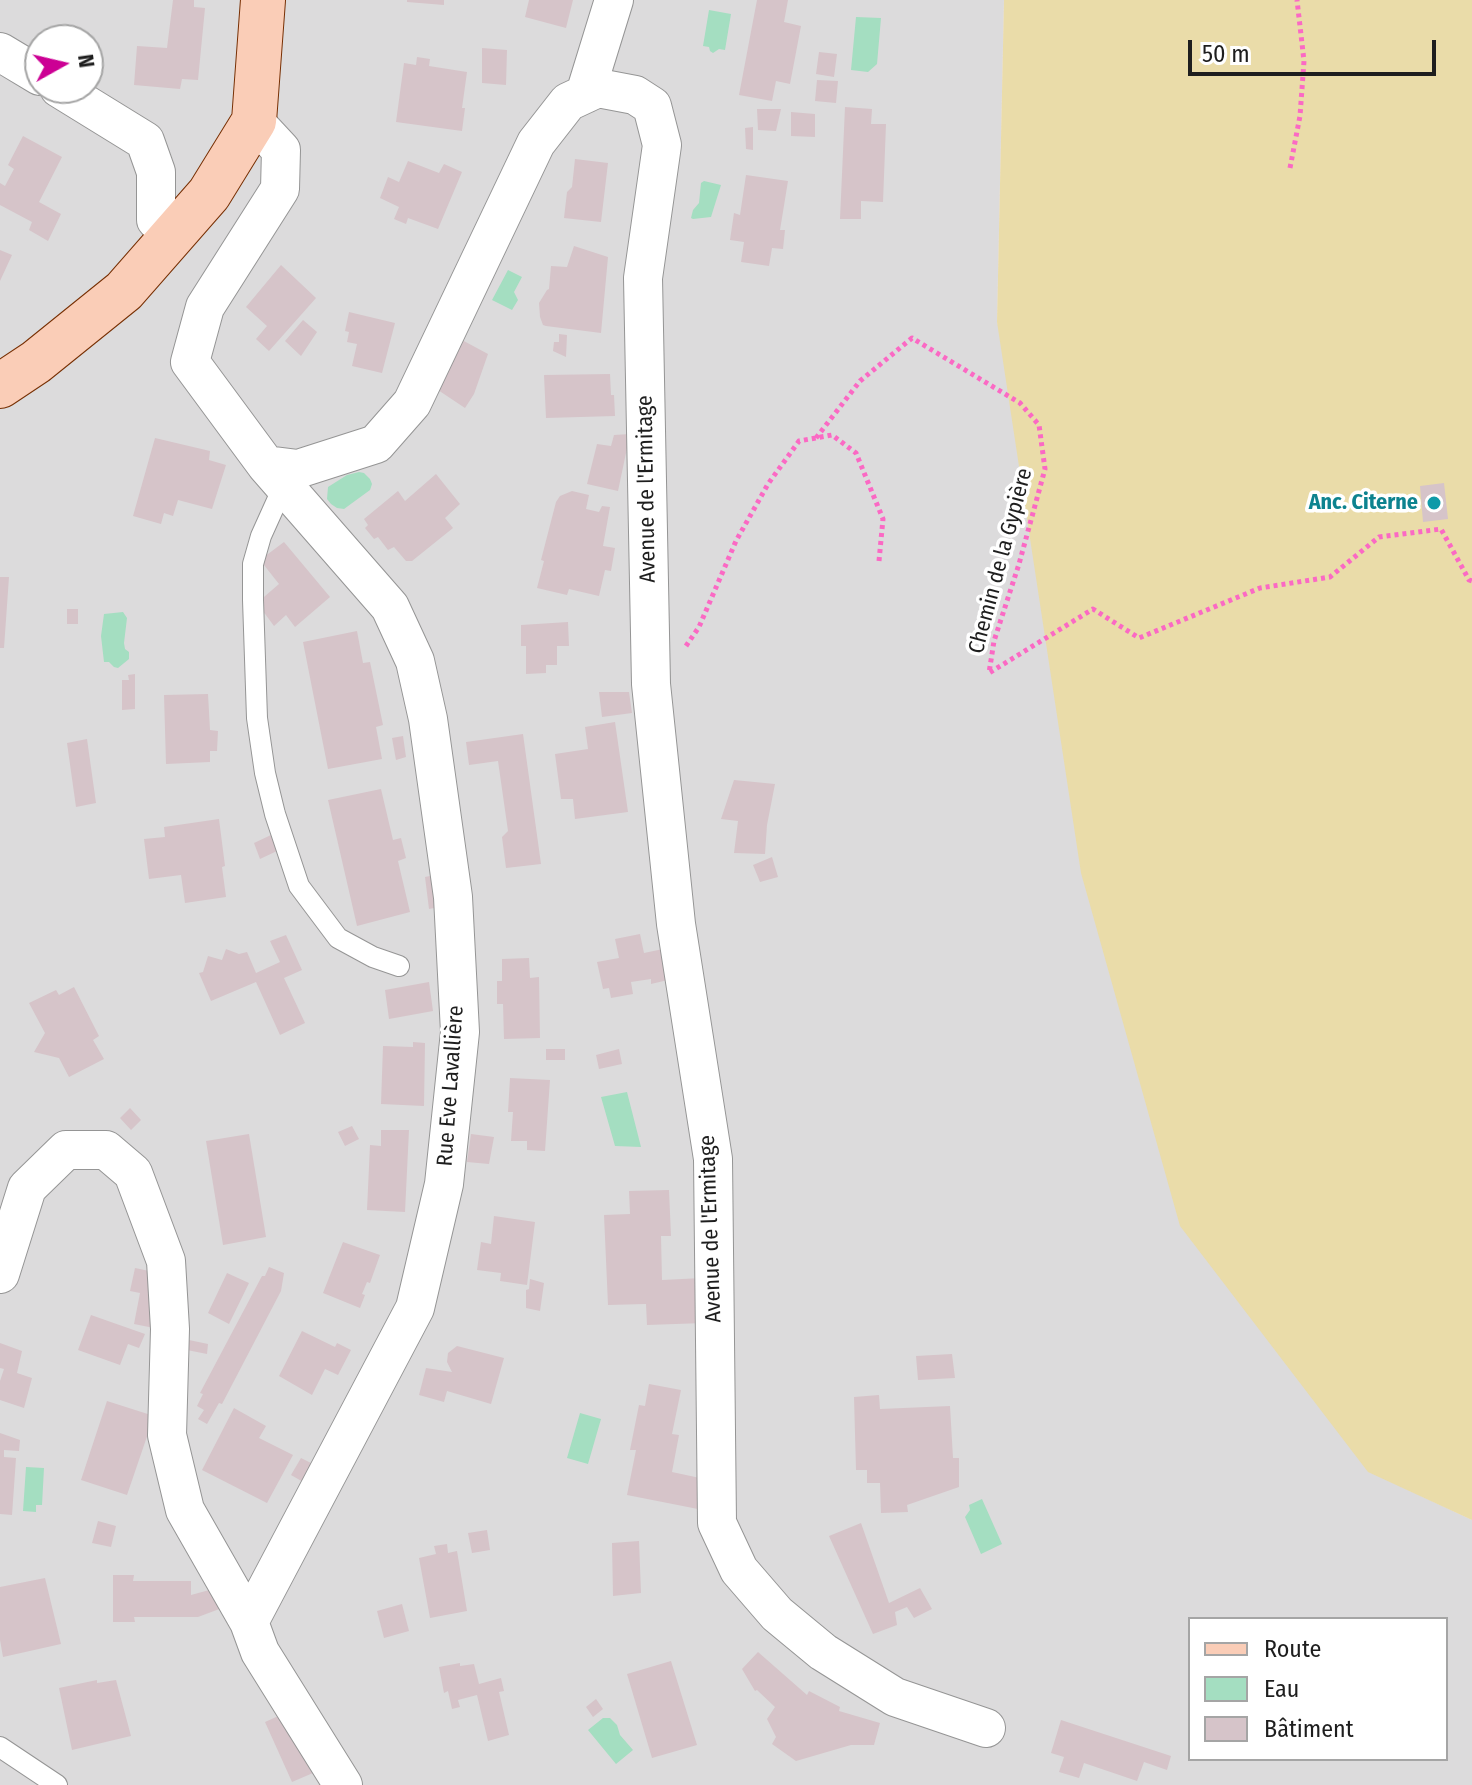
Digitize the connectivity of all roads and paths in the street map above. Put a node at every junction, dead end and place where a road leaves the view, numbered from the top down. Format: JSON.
{"nodes":[{"id":1,"x":263,"y":0,"type":"edge"},
{"id":2,"x":614,"y":0,"type":"edge"},
{"id":3,"x":1297,"y":0,"type":"edge"},
{"id":4,"x":0,"y":52,"type":"edge"},
{"id":5,"x":24,"y":66,"type":"edge"},
{"id":6,"x":585,"y":94,"type":"junction"},
{"id":7,"x":85,"y":104,"type":"edge"},
{"id":8,"x":254,"y":121,"type":"junction"},
{"id":9,"x":1290,"y":168,"type":"dead end"},
{"id":10,"x":172,"y":238,"type":"junction"},
{"id":11,"x":0,"y":386,"type":"edge"},
{"id":12,"x":816,"y":438,"type":"junction"},
{"id":13,"x":275,"y":475,"type":"junction"},
{"id":14,"x":879,"y":561,"type":"dead end"},
{"id":15,"x":1472,"y":581,"type":"edge"},
{"id":16,"x":652,"y":696,"type":"junction"},
{"id":17,"x":399,"y":966,"type":"dead end"},
{"id":18,"x":0,"y":1274,"type":"edge"},
{"id":19,"x":249,"y":1622,"type":"junction"},
{"id":20,"x":986,"y":1728,"type":"dead end"},
{"id":21,"x":0,"y":1747,"type":"edge"},
{"id":22,"x":57,"y":1785,"type":"edge"},
{"id":23,"x":343,"y":1785,"type":"edge"}],
"edges":[{"from":1,"to":8,"type":"main road"},
{"from":2,"to":6,"type":"street"},
{"from":3,"to":9,"type":"path"},
{"from":4,"to":5,"type":"street"},
{"from":6,"to":13,"type":"street"},
{"from":6,"to":16,"type":"street","name":"Avenue de l'Ermitage"},
{"from":7,"to":10,"type":"street"},
{"from":8,"to":10,"type":"main road"},
{"from":8,"to":13,"type":"street"},
{"from":10,"to":11,"type":"main road"},
{"from":12,"to":14,"type":"path"},
{"from":12,"to":15,"type":"path","name":"Chemin de la Gypière"},
{"from":12,"to":16,"type":"path"},
{"from":13,"to":17,"type":"lane"},
{"from":13,"to":19,"type":"street","name":"Rue Eve Lavallière"},
{"from":16,"to":20,"type":"street","name":"Avenue de l'Ermitage"},
{"from":18,"to":19,"type":"street"},
{"from":19,"to":23,"type":"street"},
{"from":21,"to":22,"type":"lane"}]}
